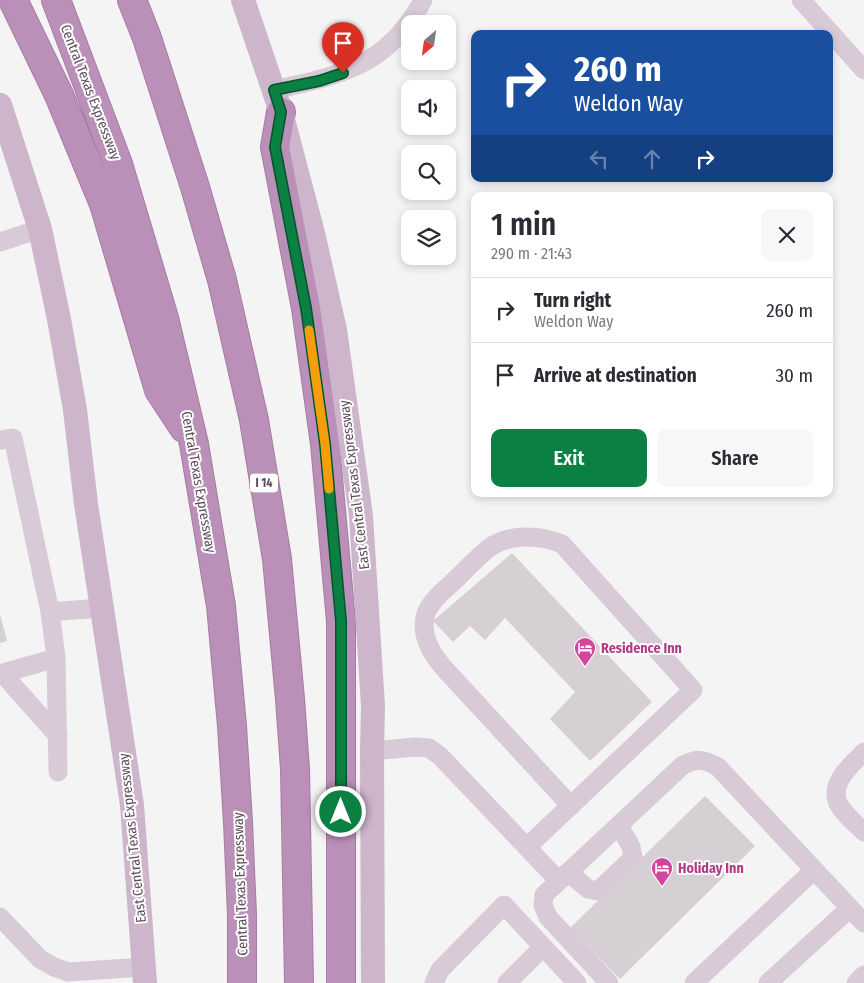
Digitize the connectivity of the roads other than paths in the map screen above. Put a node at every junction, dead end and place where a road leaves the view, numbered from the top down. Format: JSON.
{"nodes":[{"id":1,"x":13,"y":0,"type":"edge"},
{"id":2,"x":56,"y":0,"type":"edge"},
{"id":3,"x":132,"y":0,"type":"edge"},
{"id":4,"x":243,"y":0,"type":"edge"},
{"id":5,"x":424,"y":0,"type":"edge"},
{"id":6,"x":801,"y":0,"type":"edge"},
{"id":7,"x":828,"y":30,"type":"edge"},
{"id":8,"x":833,"y":36,"type":"edge"},
{"id":9,"x":864,"y":70,"type":"edge"},
{"id":10,"x":277,"y":101,"type":"junction"},
{"id":11,"x":0,"y":105,"type":"edge"},
{"id":12,"x":40,"y":230,"type":"junction"},
{"id":13,"x":0,"y":242,"type":"edge"},
{"id":14,"x":0,"y":440,"type":"edge"},
{"id":15,"x":194,"y":444,"type":"junction"},
{"id":16,"x":101,"y":608,"type":"junction"},
{"id":17,"x":50,"y":612,"type":"junction"},
{"id":18,"x":56,"y":658,"type":"junction"},
{"id":19,"x":2,"y":674,"type":"edge"},
{"id":20,"x":58,"y":736,"type":"junction"},
{"id":21,"x":372,"y":751,"type":"junction"},
{"id":22,"x":864,"y":752,"type":"edge"},
{"id":23,"x":58,"y":772,"type":"dead end"},
{"id":24,"x":571,"y":806,"type":"junction"},
{"id":25,"x":619,"y":825,"type":"junction"},
{"id":26,"x":864,"y":832,"type":"edge"},
{"id":27,"x":527,"y":847,"type":"junction"},
{"id":28,"x":814,"y":870,"type":"junction"},
{"id":29,"x":564,"y":877,"type":"junction"},
{"id":30,"x":850,"y":908,"type":"junction"},
{"id":31,"x":0,"y":917,"type":"edge"},
{"id":32,"x":864,"y":923,"type":"edge"},
{"id":33,"x":543,"y":947,"type":"junction"},
{"id":34,"x":145,"y":975,"type":"edge"},
{"id":35,"x":864,"y":976,"type":"edge"},
{"id":36,"x":242,"y":983,"type":"edge"},
{"id":37,"x":299,"y":983,"type":"edge"},
{"id":38,"x":341,"y":983,"type":"edge"},
{"id":39,"x":373,"y":983,"type":"edge"},
{"id":40,"x":434,"y":983,"type":"edge"},
{"id":41,"x":507,"y":983,"type":"edge"},
{"id":42,"x":577,"y":983,"type":"edge"},
{"id":43,"x":609,"y":983,"type":"edge"},
{"id":44,"x":694,"y":983,"type":"edge"},
{"id":45,"x":768,"y":983,"type":"edge"},
{"id":46,"x":856,"y":983,"type":"edge"}],
"edges":[{"from":1,"to":15,"type":"highway"},
{"from":2,"to":15,"type":"highway","name":"Central Texas Expressway"},
{"from":3,"to":37,"type":"highway","number":"I 14"},
{"from":4,"to":10,"type":"main road","name":"East Central Texas Expressway"},
{"from":5,"to":10,"type":"street"},
{"from":6,"to":7,"type":"street"},
{"from":8,"to":9,"type":"street"},
{"from":10,"to":21,"type":"main road","name":"East Central Texas Expressway"},
{"from":10,"to":38,"type":"highway"},
{"from":11,"to":12,"type":"main road","name":"East Central Texas Expressway"},
{"from":12,"to":13,"type":"street"},
{"from":12,"to":16,"type":"main road","name":"East Central Texas Expressway"},
{"from":14,"to":17,"type":"street"},
{"from":15,"to":36,"type":"highway","name":"Central Texas Expressway"},
{"from":16,"to":17,"type":"street"},
{"from":16,"to":34,"type":"main road","name":"East Central Texas Expressway"},
{"from":17,"to":18,"type":"street"},
{"from":18,"to":19,"type":"street"},
{"from":18,"to":20,"type":"street"},
{"from":19,"to":20,"type":"street"},
{"from":20,"to":23,"type":"street"},
{"from":21,"to":27,"type":"street"},
{"from":21,"to":39,"type":"main road","name":"East Central Texas Expressway"},
{"from":22,"to":26,"type":"street"},
{"from":24,"to":24,"type":"street"},
{"from":24,"to":27,"type":"street"},
{"from":25,"to":28,"type":"street"},
{"from":25,"to":29,"type":"street"},
{"from":25,"to":29,"type":"street"},
{"from":27,"to":29,"type":"street"},
{"from":28,"to":30,"type":"street"},
{"from":28,"to":44,"type":"street"},
{"from":29,"to":43,"type":"street"},
{"from":30,"to":32,"type":"street"},
{"from":30,"to":45,"type":"street"},
{"from":31,"to":34,"type":"street"},
{"from":33,"to":40,"type":"street"},
{"from":33,"to":41,"type":"street"},
{"from":33,"to":42,"type":"street"},
{"from":35,"to":46,"type":"street"}]}
